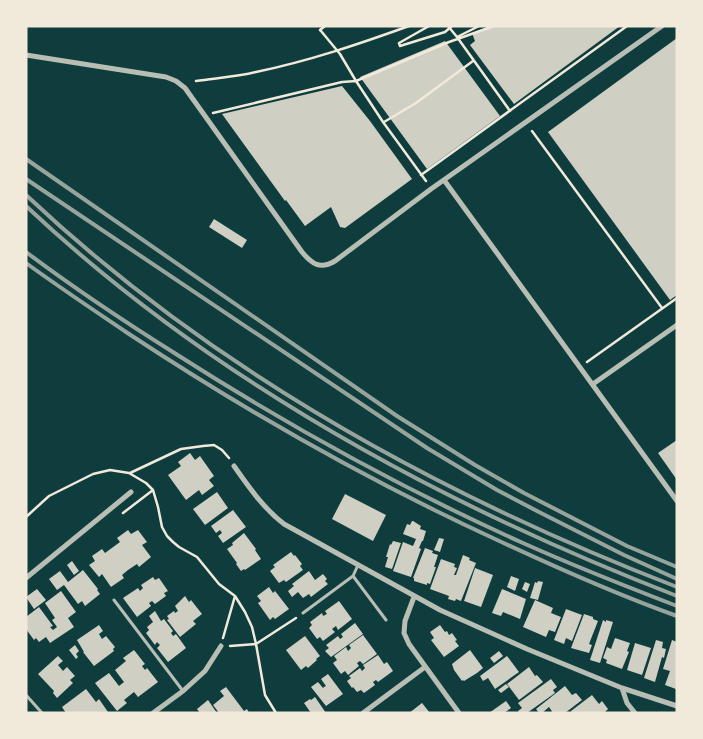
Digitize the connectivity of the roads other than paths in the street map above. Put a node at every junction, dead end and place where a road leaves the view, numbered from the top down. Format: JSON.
{"nodes":[{"id":1,"x":662,"y":26,"type":"edge"},
{"id":2,"x":26,"y":55,"type":"edge"},
{"id":3,"x":444,"y":180,"type":"junction"},
{"id":4,"x":676,"y":327,"type":"edge"},
{"id":5,"x":592,"y":384,"type":"junction"},
{"id":6,"x":234,"y":466,"type":"road end"},
{"id":7,"x":131,"y":492,"type":"dead end"},
{"id":8,"x":677,"y":501,"type":"edge"},
{"id":9,"x":358,"y":565,"type":"junction"},
{"id":10,"x":353,"y":576,"type":"junction"},
{"id":11,"x":26,"y":578,"type":"edge"},
{"id":12,"x":414,"y":596,"type":"junction"},
{"id":13,"x":114,"y":600,"type":"dead end"},
{"id":14,"x":303,"y":613,"type":"road end"},
{"id":15,"x":386,"y":620,"type":"dead end"},
{"id":16,"x":221,"y":646,"type":"road end"},
{"id":17,"x":425,"y":667,"type":"junction"},
{"id":18,"x":622,"y":688,"type":"junction"},
{"id":19,"x":183,"y":691,"type":"junction"},
{"id":20,"x":26,"y":695,"type":"edge"},
{"id":21,"x":677,"y":706,"type":"edge"},
{"id":22,"x":42,"y":713,"type":"edge"},
{"id":23,"x":153,"y":713,"type":"edge"},
{"id":24,"x":363,"y":713,"type":"edge"},
{"id":25,"x":458,"y":713,"type":"edge"},
{"id":26,"x":634,"y":713,"type":"edge"}],
"edges":[{"from":1,"to":3,"type":"street"},
{"from":2,"to":3,"type":"street"},
{"from":3,"to":5,"type":"street"},
{"from":4,"to":5,"type":"street"},
{"from":5,"to":8,"type":"street"},
{"from":6,"to":9,"type":"street"},
{"from":7,"to":11,"type":"street"},
{"from":9,"to":10,"type":"lane"},
{"from":9,"to":12,"type":"street"},
{"from":10,"to":14,"type":"lane"},
{"from":10,"to":15,"type":"lane"},
{"from":12,"to":17,"type":"street"},
{"from":12,"to":18,"type":"street"},
{"from":13,"to":19,"type":"lane"},
{"from":16,"to":19,"type":"street"},
{"from":17,"to":24,"type":"street"},
{"from":17,"to":25,"type":"street"},
{"from":18,"to":21,"type":"street"},
{"from":18,"to":26,"type":"street"},
{"from":19,"to":23,"type":"street"},
{"from":20,"to":22,"type":"lane"}]}
